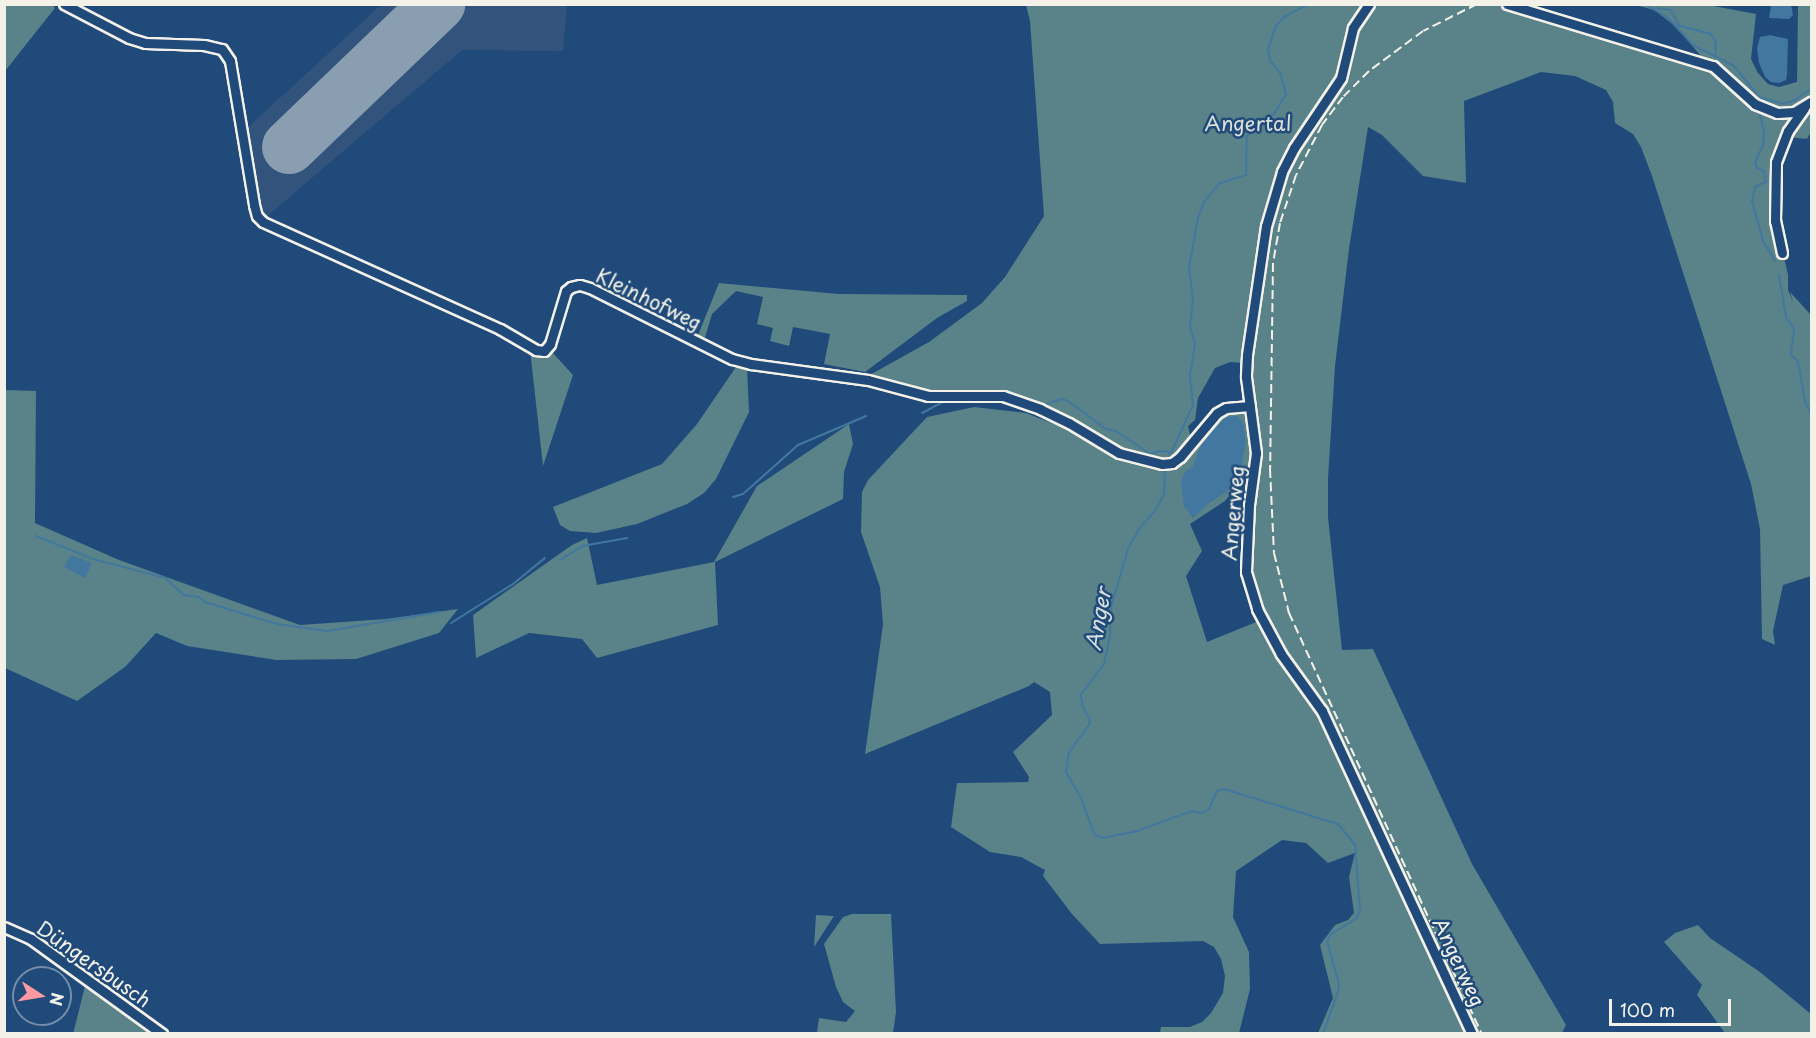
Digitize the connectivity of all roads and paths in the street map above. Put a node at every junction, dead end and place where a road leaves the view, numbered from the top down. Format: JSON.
{"nodes":[{"id":1,"x":64,"y":4,"type":"edge"},
{"id":2,"x":1369,"y":4,"type":"edge"},
{"id":3,"x":1507,"y":4,"type":"edge"},
{"id":4,"x":1809,"y":103,"type":"edge"},
{"id":5,"x":1784,"y":114,"type":"junction"},
{"id":6,"x":1788,"y":131,"type":"junction"},
{"id":7,"x":1782,"y":253,"type":"dead end"},
{"id":8,"x":1250,"y":406,"type":"junction"},
{"id":9,"x":4,"y":927,"type":"edge"},
{"id":10,"x":162,"y":1034,"type":"edge"},
{"id":11,"x":1472,"y":1034,"type":"edge"}],
"edges":[{"from":1,"to":8,"type":"street","name":"Kleinhofweg"},
{"from":2,"to":8,"type":"street","name":"Angerweg"},
{"from":3,"to":5,"type":"street"},
{"from":4,"to":5,"type":"street"},
{"from":4,"to":6,"type":"street"},
{"from":5,"to":6,"type":"street"},
{"from":6,"to":7,"type":"street"},
{"from":8,"to":11,"type":"street","name":"Angerweg"},
{"from":9,"to":10,"type":"street","name":"Düngersbusch"}]}
